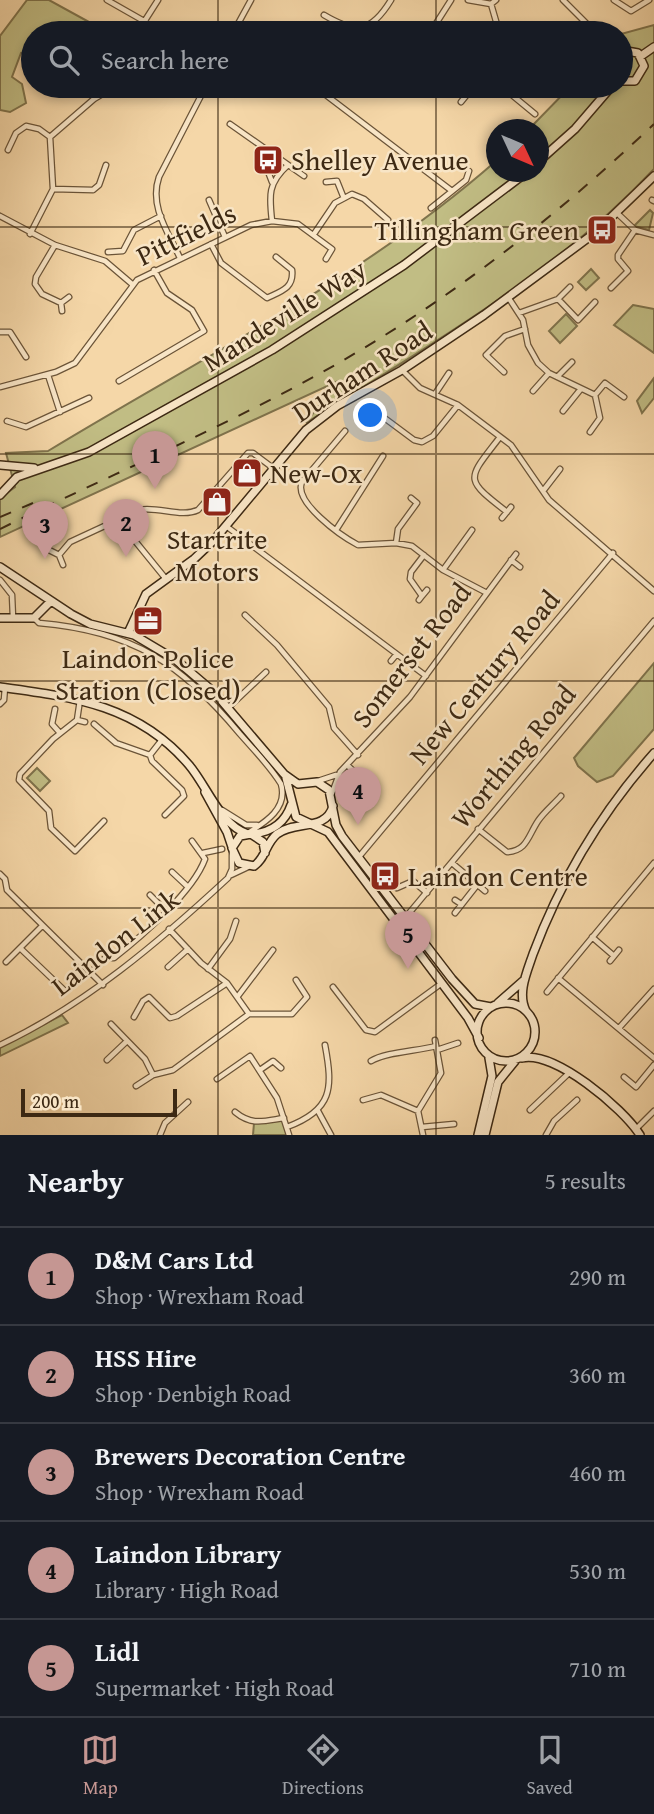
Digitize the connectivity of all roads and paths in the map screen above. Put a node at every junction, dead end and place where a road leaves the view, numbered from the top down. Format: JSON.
{"nodes":[{"id":1,"x":107,"y":0,"type":"edge"},
{"id":2,"x":158,"y":0,"type":"edge"},
{"id":3,"x":391,"y":0,"type":"edge"},
{"id":4,"x":450,"y":0,"type":"edge"},
{"id":5,"x":468,"y":0,"type":"edge"},
{"id":6,"x":614,"y":0,"type":"edge"},
{"id":7,"x":649,"y":0,"type":"edge"},
{"id":8,"x":250,"y":1,"type":"edge"},
{"id":9,"x":567,"y":1,"type":"edge"},
{"id":10,"x":494,"y":2,"type":"edge"},
{"id":11,"x":324,"y":15,"type":"dead end"},
{"id":12,"x":143,"y":21,"type":"edge"},
{"id":13,"x":146,"y":21,"type":"edge"},
{"id":14,"x":240,"y":21,"type":"edge"},
{"id":15,"x":334,"y":21,"type":"edge"},
{"id":16,"x":372,"y":21,"type":"edge"},
{"id":17,"x":438,"y":21,"type":"edge"},
{"id":18,"x":497,"y":21,"type":"edge"},
{"id":19,"x":585,"y":21,"type":"edge"},
{"id":20,"x":654,"y":47,"type":"edge"},
{"id":21,"x":633,"y":51,"type":"edge"},
{"id":22,"x":641,"y":56,"type":"junction"},
{"id":23,"x":633,"y":80,"type":"edge"},
{"id":24,"x":96,"y":98,"type":"edge"},
{"id":25,"x":200,"y":98,"type":"edge"},
{"id":26,"x":330,"y":98,"type":"edge"},
{"id":27,"x":464,"y":98,"type":"edge"},
{"id":28,"x":516,"y":98,"type":"edge"},
{"id":29,"x":602,"y":98,"type":"edge"},
{"id":30,"x":461,"y":102,"type":"dead end"},
{"id":31,"x":535,"y":114,"type":"dead end"},
{"id":32,"x":230,"y":124,"type":"dead end"},
{"id":33,"x":50,"y":137,"type":"junction"},
{"id":34,"x":8,"y":150,"type":"dead end"},
{"id":35,"x":549,"y":152,"type":"edge"},
{"id":36,"x":272,"y":153,"type":"junction"},
{"id":37,"x":106,"y":165,"type":"dead end"},
{"id":38,"x":288,"y":165,"type":"junction"},
{"id":39,"x":469,"y":171,"type":"dead end"},
{"id":40,"x":304,"y":176,"type":"dead end"},
{"id":41,"x":654,"y":176,"type":"edge"},
{"id":42,"x":272,"y":182,"type":"junction"},
{"id":43,"x":514,"y":182,"type":"edge"},
{"id":44,"x":326,"y":183,"type":"dead end"},
{"id":45,"x":53,"y":189,"type":"junction"},
{"id":46,"x":452,"y":191,"type":"junction"},
{"id":47,"x":343,"y":197,"type":"junction"},
{"id":48,"x":209,"y":200,"type":"dead end"},
{"id":49,"x":431,"y":208,"type":"dead end"},
{"id":50,"x":617,"y":213,"type":"junction"},
{"id":51,"x":0,"y":216,"type":"edge"},
{"id":52,"x":161,"y":216,"type":"junction"},
{"id":53,"x":272,"y":220,"type":"junction"},
{"id":54,"x":388,"y":220,"type":"dead end"},
{"id":55,"x":635,"y":230,"type":"junction"},
{"id":56,"x":30,"y":233,"type":"junction"},
{"id":57,"x":314,"y":234,"type":"junction"},
{"id":58,"x":654,"y":235,"type":"edge"},
{"id":59,"x":225,"y":237,"type":"junction"},
{"id":60,"x":211,"y":244,"type":"junction"},
{"id":61,"x":55,"y":245,"type":"junction"},
{"id":62,"x":108,"y":252,"type":"dead end"},
{"id":63,"x":276,"y":257,"type":"dead end"},
{"id":64,"x":180,"y":258,"type":"junction"},
{"id":65,"x":326,"y":259,"type":"dead end"},
{"id":66,"x":154,"y":270,"type":"junction"},
{"id":67,"x":132,"y":284,"type":"junction"},
{"id":68,"x":570,"y":286,"type":"dead end"},
{"id":69,"x":611,"y":288,"type":"dead end"},
{"id":70,"x":508,"y":297,"type":"junction"},
{"id":71,"x":69,"y":298,"type":"dead end"},
{"id":72,"x":558,"y":299,"type":"junction"},
{"id":73,"x":595,"y":302,"type":"dead end"},
{"id":74,"x":61,"y":303,"type":"junction"},
{"id":75,"x":62,"y":311,"type":"dead end"},
{"id":76,"x":519,"y":313,"type":"junction"},
{"id":77,"x":525,"y":328,"type":"junction"},
{"id":78,"x":0,"y":332,"type":"edge"},
{"id":79,"x":26,"y":358,"type":"dead end"},
{"id":80,"x":572,"y":362,"type":"dead end"},
{"id":81,"x":402,"y":370,"type":"junction"},
{"id":82,"x":504,"y":372,"type":"dead end"},
{"id":83,"x":449,"y":373,"type":"dead end"},
{"id":84,"x":549,"y":373,"type":"junction"},
{"id":85,"x":48,"y":374,"type":"junction"},
{"id":86,"x":558,"y":376,"type":"junction"},
{"id":87,"x":120,"y":381,"type":"dead end"},
{"id":88,"x":0,"y":386,"type":"edge"},
{"id":89,"x":580,"y":390,"type":"junction"},
{"id":90,"x":533,"y":391,"type":"dead end"},
{"id":91,"x":435,"y":394,"type":"junction"},
{"id":92,"x":595,"y":395,"type":"junction"},
{"id":93,"x":624,"y":397,"type":"dead end"},
{"id":94,"x":89,"y":398,"type":"dead end"},
{"id":95,"x":458,"y":405,"type":"junction"},
{"id":96,"x":371,"y":408,"type":"dead end"},
{"id":97,"x":563,"y":411,"type":"dead end"},
{"id":98,"x":60,"y":412,"type":"junction"},
{"id":99,"x":7,"y":421,"type":"dead end"},
{"id":100,"x":345,"y":431,"type":"dead end"},
{"id":101,"x":590,"y":432,"type":"dead end"},
{"id":102,"x":500,"y":437,"type":"junction"},
{"id":103,"x":383,"y":456,"type":"dead end"},
{"id":104,"x":0,"y":465,"type":"edge"},
{"id":105,"x":47,"y":467,"type":"junction"},
{"id":106,"x":273,"y":468,"type":"junction"},
{"id":107,"x":560,"y":469,"type":"dead end"},
{"id":108,"x":7,"y":487,"type":"junction"},
{"id":109,"x":542,"y":491,"type":"junction"},
{"id":110,"x":0,"y":495,"type":"edge"},
{"id":111,"x":411,"y":499,"type":"dead end"},
{"id":112,"x":502,"y":518,"type":"dead end"},
{"id":113,"x":118,"y":520,"type":"junction"},
{"id":114,"x":226,"y":526,"type":"junction"},
{"id":115,"x":335,"y":530,"type":"junction"},
{"id":116,"x":472,"y":530,"type":"dead end"},
{"id":117,"x":396,"y":543,"type":"junction"},
{"id":118,"x":48,"y":551,"type":"dead end"},
{"id":119,"x":613,"y":553,"type":"junction"},
{"id":120,"x":516,"y":554,"type":"dead end"},
{"id":121,"x":59,"y":555,"type":"junction"},
{"id":122,"x":424,"y":555,"type":"junction"},
{"id":123,"x":511,"y":561,"type":"junction"},
{"id":124,"x":62,"y":565,"type":"dead end"},
{"id":125,"x":0,"y":567,"type":"edge"},
{"id":126,"x":520,"y":567,"type":"dead end"},
{"id":127,"x":443,"y":570,"type":"junction"},
{"id":128,"x":166,"y":579,"type":"junction"},
{"id":129,"x":2,"y":582,"type":"edge"},
{"id":130,"x":427,"y":590,"type":"dead end"},
{"id":131,"x":654,"y":591,"type":"edge"},
{"id":132,"x":487,"y":593,"type":"junction"},
{"id":133,"x":50,"y":602,"type":"junction"},
{"id":134,"x":245,"y":615,"type":"dead end"},
{"id":135,"x":0,"y":618,"type":"edge"},
{"id":136,"x":13,"y":618,"type":"junction"},
{"id":137,"x":33,"y":618,"type":"junction"},
{"id":138,"x":654,"y":621,"type":"edge"},
{"id":139,"x":128,"y":633,"type":"junction"},
{"id":140,"x":396,"y":655,"type":"junction"},
{"id":141,"x":391,"y":661,"type":"dead end"},
{"id":142,"x":266,"y":671,"type":"dead end"},
{"id":143,"x":426,"y":676,"type":"junction"},
{"id":144,"x":2,"y":687,"type":"edge"},
{"id":145,"x":80,"y":699,"type":"junction"},
{"id":146,"x":0,"y":704,"type":"edge"},
{"id":147,"x":228,"y":708,"type":"junction"},
{"id":148,"x":55,"y":709,"type":"dead end"},
{"id":149,"x":77,"y":720,"type":"junction"},
{"id":150,"x":85,"y":722,"type":"dead end"},
{"id":151,"x":94,"y":724,"type":"dead end"},
{"id":152,"x":60,"y":733,"type":"junction"},
{"id":153,"x":161,"y":741,"type":"junction"},
{"id":154,"x":654,"y":753,"type":"edge"},
{"id":155,"x":150,"y":755,"type":"junction"},
{"id":156,"x":358,"y":755,"type":"junction"},
{"id":157,"x":347,"y":765,"type":"junction"},
{"id":158,"x":340,"y":772,"type":"junction"},
{"id":159,"x":284,"y":774,"type":"junction"},
{"id":160,"x":313,"y":782,"type":"junction"},
{"id":161,"x":201,"y":783,"type":"junction"},
{"id":162,"x":303,"y":784,"type":"junction"},
{"id":163,"x":371,"y":787,"type":"dead end"},
{"id":164,"x":332,"y":796,"type":"junction"},
{"id":165,"x":561,"y":796,"type":"dead end"},
{"id":166,"x":292,"y":801,"type":"junction"},
{"id":167,"x":333,"y":805,"type":"junction"},
{"id":168,"x":219,"y":807,"type":"junction"},
{"id":169,"x":164,"y":815,"type":"dead end"},
{"id":170,"x":104,"y":821,"type":"dead end"},
{"id":171,"x":263,"y":823,"type":"junction"},
{"id":172,"x":310,"y":824,"type":"junction"},
{"id":173,"x":478,"y":829,"type":"junction"},
{"id":174,"x":250,"y":834,"type":"junction"},
{"id":175,"x":192,"y":841,"type":"dead end"},
{"id":176,"x":222,"y":849,"type":"dead end"},
{"id":177,"x":232,"y":850,"type":"junction"},
{"id":178,"x":203,"y":853,"type":"junction"},
{"id":179,"x":265,"y":853,"type":"junction"},
{"id":180,"x":358,"y":858,"type":"junction"},
{"id":181,"x":452,"y":863,"type":"junction"},
{"id":182,"x":654,"y":863,"type":"edge"},
{"id":183,"x":250,"y":867,"type":"junction"},
{"id":184,"x":172,"y":872,"type":"dead end"},
{"id":185,"x":0,"y":874,"type":"edge"},
{"id":186,"x":228,"y":878,"type":"junction"},
{"id":187,"x":477,"y":885,"type":"junction"},
{"id":188,"x":6,"y":887,"type":"junction"},
{"id":189,"x":188,"y":887,"type":"junction"},
{"id":190,"x":397,"y":888,"type":"dead end"},
{"id":191,"x":0,"y":890,"type":"edge"},
{"id":192,"x":485,"y":891,"type":"dead end"},
{"id":193,"x":427,"y":893,"type":"junction"},
{"id":194,"x":150,"y":895,"type":"dead end"},
{"id":195,"x":455,"y":900,"type":"dead end"},
{"id":196,"x":461,"y":904,"type":"junction"},
{"id":197,"x":165,"y":910,"type":"junction"},
{"id":198,"x":455,"y":913,"type":"dead end"},
{"id":199,"x":405,"y":919,"type":"junction"},
{"id":200,"x":236,"y":921,"type":"dead end"},
{"id":201,"x":41,"y":926,"type":"junction"},
{"id":202,"x":169,"y":929,"type":"junction"},
{"id":203,"x":592,"y":937,"type":"junction"},
{"id":204,"x":20,"y":948,"type":"junction"},
{"id":205,"x":188,"y":949,"type":"junction"},
{"id":206,"x":273,"y":950,"type":"dead end"},
{"id":207,"x":619,"y":950,"type":"dead end"},
{"id":208,"x":6,"y":962,"type":"dead end"},
{"id":209,"x":168,"y":967,"type":"dead end"},
{"id":210,"x":208,"y":969,"type":"junction"},
{"id":211,"x":90,"y":973,"type":"junction"},
{"id":212,"x":525,"y":977,"type":"junction"},
{"id":213,"x":558,"y":978,"type":"junction"},
{"id":214,"x":296,"y":980,"type":"dead end"},
{"id":215,"x":443,"y":982,"type":"junction"},
{"id":216,"x":227,"y":983,"type":"junction"},
{"id":217,"x":103,"y":985,"type":"junction"},
{"id":218,"x":333,"y":987,"type":"dead end"},
{"id":219,"x":654,"y":989,"type":"edge"},
{"id":220,"x":65,"y":990,"type":"dead end"},
{"id":221,"x":547,"y":992,"type":"dead end"},
{"id":222,"x":238,"y":996,"type":"junction"},
{"id":223,"x":492,"y":1006,"type":"junction"},
{"id":224,"x":526,"y":1011,"type":"junction"},
{"id":225,"x":249,"y":1014,"type":"junction"},
{"id":226,"x":134,"y":1017,"type":"dead end"},
{"id":227,"x":111,"y":1024,"type":"dead end"},
{"id":228,"x":619,"y":1028,"type":"junction"},
{"id":229,"x":533,"y":1032,"type":"junction"},
{"id":230,"x":479,"y":1038,"type":"junction"},
{"id":231,"x":126,"y":1042,"type":"junction"},
{"id":232,"x":458,"y":1043,"type":"dead end"},
{"id":233,"x":0,"y":1045,"type":"edge"},
{"id":234,"x":325,"y":1045,"type":"dead end"},
{"id":235,"x":436,"y":1046,"type":"junction"},
{"id":236,"x":486,"y":1053,"type":"junction"},
{"id":237,"x":545,"y":1058,"type":"junction"},
{"id":238,"x":654,"y":1058,"type":"edge"},
{"id":239,"x":517,"y":1059,"type":"junction"},
{"id":240,"x":107,"y":1060,"type":"dead end"},
{"id":241,"x":371,"y":1061,"type":"dead end"},
{"id":242,"x":654,"y":1065,"type":"edge"},
{"id":243,"x":281,"y":1068,"type":"dead end"},
{"id":244,"x":260,"y":1070,"type":"junction"},
{"id":245,"x":569,"y":1073,"type":"junction"},
{"id":246,"x":153,"y":1075,"type":"junction"},
{"id":247,"x":624,"y":1077,"type":"dead end"},
{"id":248,"x":217,"y":1079,"type":"dead end"},
{"id":249,"x":136,"y":1086,"type":"dead end"},
{"id":250,"x":363,"y":1100,"type":"dead end"},
{"id":251,"x":577,"y":1100,"type":"dead end"},
{"id":252,"x":188,"y":1102,"type":"dead end"},
{"id":253,"x":530,"y":1110,"type":"dead end"},
{"id":254,"x":318,"y":1111,"type":"junction"},
{"id":255,"x":418,"y":1111,"type":"junction"},
{"id":256,"x":654,"y":1111,"type":"edge"},
{"id":257,"x":234,"y":1112,"type":"dead end"},
{"id":258,"x":284,"y":1118,"type":"junction"},
{"id":259,"x":454,"y":1124,"type":"dead end"},
{"id":260,"x":287,"y":1127,"type":"junction"},
{"id":261,"x":422,"y":1127,"type":"junction"},
{"id":262,"x":638,"y":1132,"type":"edge"},
{"id":263,"x":160,"y":1135,"type":"edge"},
{"id":264,"x":289,"y":1135,"type":"edge"},
{"id":265,"x":331,"y":1135,"type":"edge"},
{"id":266,"x":423,"y":1135,"type":"edge"},
{"id":267,"x":478,"y":1135,"type":"edge"},
{"id":268,"x":485,"y":1135,"type":"edge"},
{"id":269,"x":546,"y":1135,"type":"edge"}],
"edges":[{"from":1,"to":12,"type":"street"},
{"from":2,"to":13,"type":"street"},
{"from":3,"to":16,"type":"street"},
{"from":4,"to":17,"type":"street"},
{"from":5,"to":10,"type":"street"},
{"from":6,"to":7,"type":"street"},
{"from":8,"to":14,"type":"street"},
{"from":9,"to":19,"type":"street"},
{"from":10,"to":18,"type":"street"},
{"from":11,"to":15,"type":"street"},
{"from":20,"to":22,"type":"street"},
{"from":21,"to":22,"type":"street"},
{"from":22,"to":23,"type":"street"},
{"from":24,"to":33,"type":"street"},
{"from":25,"to":52,"type":"street"},
{"from":26,"to":46,"type":"street"},
{"from":27,"to":30,"type":"street"},
{"from":28,"to":31,"type":"street"},
{"from":29,"to":35,"type":"street"},
{"from":32,"to":36,"type":"street"},
{"from":33,"to":34,"type":"street"},
{"from":33,"to":45,"type":"street"},
{"from":36,"to":38,"type":"street"},
{"from":36,"to":42,"type":"street"},
{"from":37,"to":45,"type":"street"},
{"from":38,"to":40,"type":"street"},
{"from":38,"to":42,"type":"street"},
{"from":39,"to":46,"type":"street"},
{"from":41,"to":50,"type":"street","name":"Durham Road"},
{"from":42,"to":53,"type":"street"},
{"from":43,"to":105,"type":"street","name":"Mandeville Way"},
{"from":44,"to":47,"type":"street"},
{"from":45,"to":56,"type":"street"},
{"from":46,"to":49,"type":"street"},
{"from":47,"to":54,"type":"street"},
{"from":47,"to":57,"type":"street"},
{"from":48,"to":59,"type":"street"},
{"from":50,"to":55,"type":"street"},
{"from":50,"to":70,"type":"street","name":"Durham Road"},
{"from":51,"to":56,"type":"street"},
{"from":52,"to":62,"type":"street"},
{"from":52,"to":64,"type":"street"},
{"from":53,"to":57,"type":"street","name":"Pittfields"},
{"from":53,"to":59,"type":"street","name":"Pittfields"},
{"from":55,"to":58,"type":"street"},
{"from":55,"to":69,"type":"street"},
{"from":56,"to":61,"type":"street"},
{"from":57,"to":65,"type":"street"},
{"from":59,"to":60,"type":"street","name":"Pittfields"},
{"from":60,"to":63,"type":"street"},
{"from":60,"to":64,"type":"street","name":"Pittfields"},
{"from":61,"to":67,"type":"street"},
{"from":61,"to":74,"type":"street"},
{"from":64,"to":66,"type":"street","name":"Pittfields"},
{"from":66,"to":67,"type":"street","name":"Pittfields"},
{"from":66,"to":87,"type":"street"},
{"from":67,"to":85,"type":"street","name":"Pittfields"},
{"from":68,"to":72,"type":"street"},
{"from":70,"to":76,"type":"street"},
{"from":70,"to":81,"type":"street","name":"Durham Road"},
{"from":71,"to":74,"type":"street"},
{"from":72,"to":73,"type":"street"},
{"from":72,"to":76,"type":"street"},
{"from":74,"to":75,"type":"street"},
{"from":76,"to":77,"type":"street"},
{"from":77,"to":82,"type":"street"},
{"from":77,"to":84,"type":"street"},
{"from":78,"to":79,"type":"street"},
{"from":80,"to":86,"type":"street"},
{"from":81,"to":91,"type":"street"},
{"from":81,"to":106,"type":"street","name":"Durham Road"},
{"from":83,"to":91,"type":"street"},
{"from":84,"to":86,"type":"street"},
{"from":84,"to":90,"type":"street"},
{"from":85,"to":88,"type":"street","name":"Pittfields"},
{"from":85,"to":98,"type":"street"},
{"from":86,"to":89,"type":"street"},
{"from":89,"to":92,"type":"street"},
{"from":89,"to":97,"type":"street"},
{"from":91,"to":95,"type":"street"},
{"from":92,"to":93,"type":"street"},
{"from":92,"to":101,"type":"street"},
{"from":94,"to":98,"type":"street"},
{"from":95,"to":96,"type":"street"},
{"from":95,"to":102,"type":"street"},
{"from":98,"to":99,"type":"street"},
{"from":100,"to":115,"type":"street"},
{"from":102,"to":109,"type":"street"},
{"from":102,"to":112,"type":"street"},
{"from":103,"to":115,"type":"street"},
{"from":104,"to":105,"type":"street","name":"Mandeville Way"},
{"from":104,"to":108,"type":"street","name":"Mandeville Way"},
{"from":105,"to":108,"type":"street","name":"Mandeville Way"},
{"from":106,"to":113,"type":"street"},
{"from":106,"to":114,"type":"street","name":"Durham Road"},
{"from":107,"to":109,"type":"street"},
{"from":108,"to":110,"type":"street","name":"Mandeville Way"},
{"from":109,"to":119,"type":"street"},
{"from":111,"to":117,"type":"street"},
{"from":113,"to":121,"type":"street"},
{"from":113,"to":128,"type":"street"},
{"from":114,"to":128,"type":"street","name":"Durham Road"},
{"from":114,"to":140,"type":"street"},
{"from":115,"to":117,"type":"street"},
{"from":116,"to":127,"type":"street"},
{"from":117,"to":122,"type":"street"},
{"from":118,"to":121,"type":"street"},
{"from":119,"to":131,"type":"street"},
{"from":119,"to":180,"type":"street","name":"New Century Road"},
{"from":120,"to":123,"type":"street","name":"Somerset Road"},
{"from":121,"to":124,"type":"street"},
{"from":122,"to":127,"type":"street"},
{"from":122,"to":130,"type":"street"},
{"from":123,"to":126,"type":"street"},
{"from":123,"to":132,"type":"street","name":"Somerset Road"},
{"from":125,"to":133,"type":"street"},
{"from":127,"to":132,"type":"street"},
{"from":128,"to":139,"type":"street","name":"Durham Road"},
{"from":129,"to":136,"type":"street"},
{"from":132,"to":143,"type":"street","name":"Somerset Road"},
{"from":133,"to":137,"type":"street"},
{"from":133,"to":139,"type":"street"},
{"from":134,"to":156,"type":"street"},
{"from":135,"to":136,"type":"street"},
{"from":136,"to":137,"type":"street"},
{"from":137,"to":171,"type":"street"},
{"from":138,"to":173,"type":"street","name":"Worthing Road"},
{"from":139,"to":147,"type":"street"},
{"from":140,"to":141,"type":"street"},
{"from":140,"to":143,"type":"street"},
{"from":142,"to":147,"type":"street"},
{"from":143,"to":156,"type":"street","name":"Somerset Road"},
{"from":144,"to":145,"type":"street"},
{"from":144,"to":146,"type":"street"},
{"from":145,"to":149,"type":"street"},
{"from":145,"to":153,"type":"street"},
{"from":147,"to":159,"type":"street"},
{"from":148,"to":152,"type":"street"},
{"from":149,"to":150,"type":"street"},
{"from":149,"to":152,"type":"street"},
{"from":151,"to":155,"type":"street"},
{"from":152,"to":170,"type":"street"},
{"from":153,"to":155,"type":"street"},
{"from":153,"to":161,"type":"street"},
{"from":154,"to":212,"type":"street"},
{"from":155,"to":169,"type":"street"},
{"from":156,"to":157,"type":"street","name":"Somerset Road"},
{"from":157,"to":158,"type":"street","name":"Somerset Road"},
{"from":157,"to":163,"type":"street"},
{"from":158,"to":160,"type":"street","name":"Somerset Road"},
{"from":158,"to":164,"type":"street","name":"Somerset Road"},
{"from":159,"to":162,"type":"street"},
{"from":159,"to":166,"type":"street"},
{"from":160,"to":162,"type":"street"},
{"from":160,"to":164,"type":"street"},
{"from":161,"to":168,"type":"street"},
{"from":161,"to":177,"type":"street"},
{"from":162,"to":166,"type":"street"},
{"from":164,"to":167,"type":"street"},
{"from":165,"to":173,"type":"street"},
{"from":166,"to":172,"type":"street"},
{"from":166,"to":174,"type":"street"},
{"from":167,"to":172,"type":"street"},
{"from":167,"to":180,"type":"street"},
{"from":168,"to":171,"type":"street"},
{"from":168,"to":174,"type":"street"},
{"from":171,"to":174,"type":"street"},
{"from":172,"to":179,"type":"street"},
{"from":172,"to":215,"type":"street"},
{"from":173,"to":181,"type":"street","name":"Worthing Road"},
{"from":174,"to":177,"type":"street"},
{"from":174,"to":179,"type":"street"},
{"from":175,"to":178,"type":"street"},
{"from":176,"to":178,"type":"street"},
{"from":177,"to":183,"type":"street"},
{"from":177,"to":186,"type":"street"},
{"from":178,"to":189,"type":"street"},
{"from":179,"to":183,"type":"street"},
{"from":180,"to":199,"type":"street"},
{"from":181,"to":187,"type":"street"},
{"from":181,"to":193,"type":"street","name":"Worthing Road"},
{"from":182,"to":203,"type":"street"},
{"from":183,"to":186,"type":"street","name":"Laindon Link"},
{"from":184,"to":189,"type":"street"},
{"from":185,"to":188,"type":"street"},
{"from":186,"to":202,"type":"street","name":"Laindon Link"},
{"from":187,"to":192,"type":"street"},
{"from":187,"to":196,"type":"street"},
{"from":188,"to":191,"type":"street"},
{"from":188,"to":201,"type":"street"},
{"from":189,"to":197,"type":"street"},
{"from":190,"to":193,"type":"street"},
{"from":193,"to":199,"type":"street","name":"Worthing Road"},
{"from":194,"to":197,"type":"street"},
{"from":195,"to":196,"type":"street"},
{"from":196,"to":198,"type":"street"},
{"from":197,"to":211,"type":"street"},
{"from":199,"to":223,"type":"street"},
{"from":200,"to":210,"type":"street"},
{"from":201,"to":204,"type":"street"},
{"from":201,"to":211,"type":"street"},
{"from":202,"to":205,"type":"street"},
{"from":202,"to":217,"type":"street","name":"Laindon Link"},
{"from":203,"to":207,"type":"street"},
{"from":203,"to":213,"type":"street"},
{"from":204,"to":208,"type":"street"},
{"from":204,"to":220,"type":"street"},
{"from":205,"to":209,"type":"street"},
{"from":205,"to":210,"type":"street"},
{"from":206,"to":222,"type":"street"},
{"from":210,"to":216,"type":"street"},
{"from":211,"to":217,"type":"street"},
{"from":212,"to":223,"type":"street"},
{"from":212,"to":224,"type":"street"},
{"from":213,"to":221,"type":"street"},
{"from":213,"to":228,"type":"street"},
{"from":214,"to":225,"type":"street"},
{"from":215,"to":218,"type":"street"},
{"from":215,"to":230,"type":"street"},
{"from":216,"to":222,"type":"street"},
{"from":216,"to":226,"type":"street"},
{"from":217,"to":233,"type":"street","name":"Laindon Link"},
{"from":219,"to":228,"type":"street"},
{"from":222,"to":225,"type":"street"},
{"from":223,"to":224,"type":"street"},
{"from":223,"to":230,"type":"street"},
{"from":224,"to":229,"type":"street"},
{"from":225,"to":246,"type":"street"},
{"from":227,"to":231,"type":"street"},
{"from":228,"to":238,"type":"street"},
{"from":229,"to":237,"type":"street"},
{"from":229,"to":239,"type":"street"},
{"from":230,"to":236,"type":"street"},
{"from":231,"to":240,"type":"street"},
{"from":231,"to":246,"type":"street"},
{"from":232,"to":235,"type":"street"},
{"from":234,"to":254,"type":"street"},
{"from":235,"to":241,"type":"street"},
{"from":235,"to":255,"type":"street"},
{"from":236,"to":239,"type":"street"},
{"from":236,"to":267,"type":"street"},
{"from":237,"to":239,"type":"street"},
{"from":237,"to":245,"type":"street"},
{"from":239,"to":268,"type":"street"},
{"from":242,"to":247,"type":"street"},
{"from":243,"to":244,"type":"street"},
{"from":244,"to":248,"type":"street"},
{"from":244,"to":258,"type":"street"},
{"from":245,"to":253,"type":"street"},
{"from":245,"to":262,"type":"street"},
{"from":246,"to":249,"type":"street"},
{"from":250,"to":255,"type":"street"},
{"from":251,"to":269,"type":"street"},
{"from":252,"to":263,"type":"street"},
{"from":254,"to":260,"type":"street"},
{"from":254,"to":265,"type":"street"},
{"from":255,"to":261,"type":"street"},
{"from":256,"to":262,"type":"street"},
{"from":257,"to":258,"type":"street"},
{"from":258,"to":260,"type":"street"},
{"from":259,"to":261,"type":"street"},
{"from":260,"to":264,"type":"street"},
{"from":261,"to":266,"type":"street"}]}
